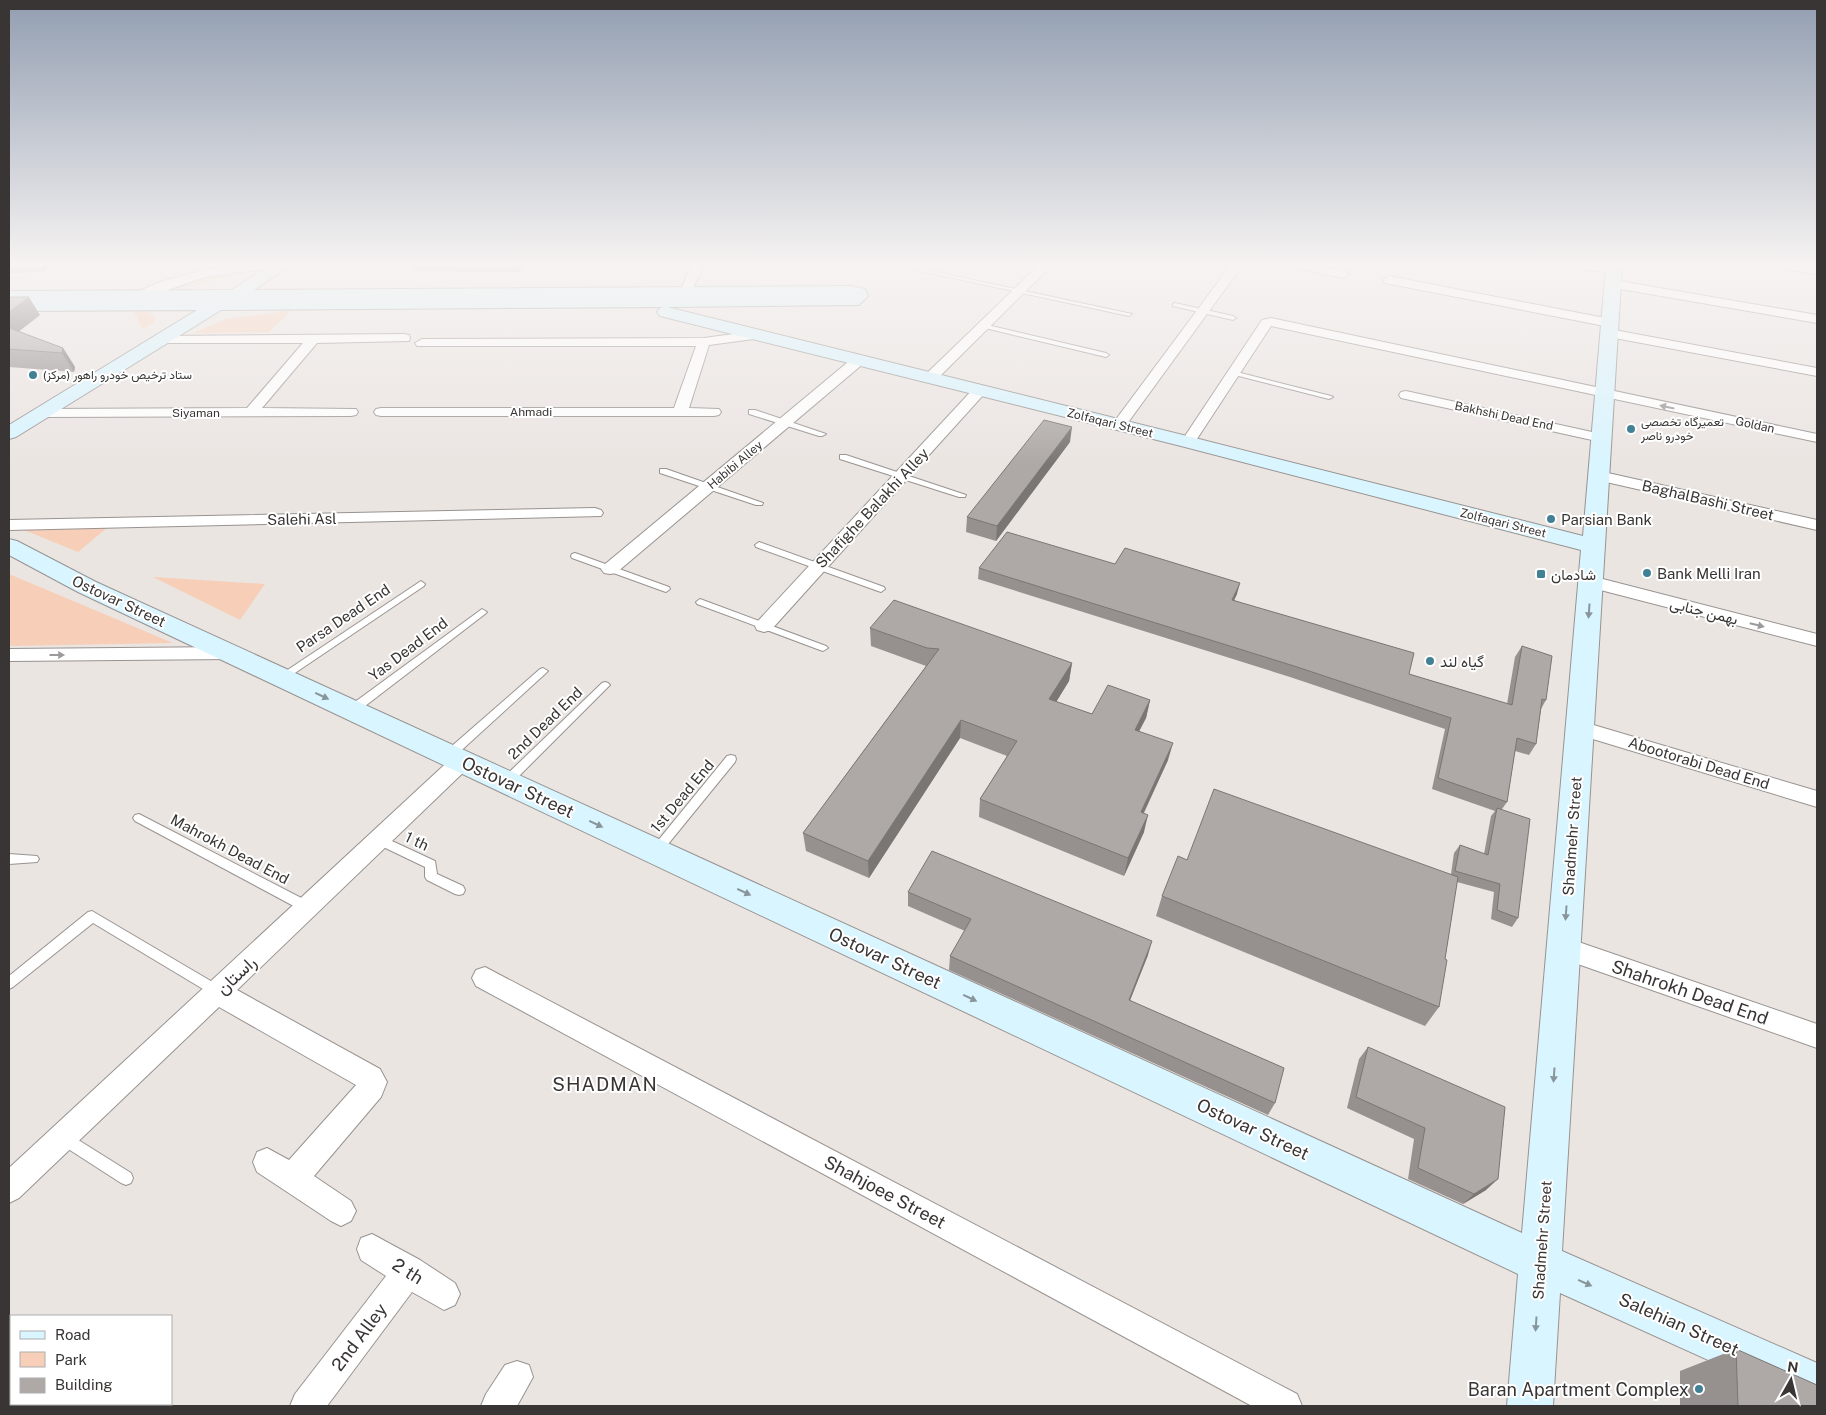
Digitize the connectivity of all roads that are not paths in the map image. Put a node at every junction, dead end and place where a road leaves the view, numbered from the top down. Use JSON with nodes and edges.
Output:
{"nodes":[{"id":1,"x":746,"y":332,"type":"edge"},
{"id":2,"x":977,"y":332,"type":"edge"},
{"id":3,"x":1009,"y":332,"type":"edge"},
{"id":4,"x":1187,"y":332,"type":"edge"},
{"id":5,"x":1261,"y":332,"type":"edge"},
{"id":6,"x":1315,"y":332,"type":"edge"},
{"id":7,"x":1609,"y":332,"type":"edge"},
{"id":8,"x":1628,"y":332,"type":"edge"},
{"id":9,"x":163,"y":333,"type":"junction"},
{"id":10,"x":756,"y":335,"type":"junction"},
{"id":11,"x":404,"y":338,"type":"dead end"},
{"id":12,"x":313,"y":339,"type":"junction"},
{"id":13,"x":704,"y":342,"type":"junction"},
{"id":14,"x":422,"y":343,"type":"dead end"},
{"id":15,"x":1106,"y":355,"type":"dead end"},
{"id":16,"x":859,"y":360,"type":"junction"},
{"id":17,"x":1817,"y":372,"type":"edge"},
{"id":18,"x":1234,"y":374,"type":"junction"},
{"id":19,"x":930,"y":378,"type":"junction"},
{"id":20,"x":980,"y":390,"type":"junction"},
{"id":21,"x":1406,"y":394,"type":"dead end"},
{"id":22,"x":1604,"y":394,"type":"junction"},
{"id":23,"x":1330,"y":397,"type":"dead end"},
{"id":24,"x":251,"y":412,"type":"junction"},
{"id":25,"x":351,"y":412,"type":"dead end"},
{"id":26,"x":381,"y":412,"type":"dead end"},
{"id":27,"x":680,"y":412,"type":"junction"},
{"id":28,"x":714,"y":412,"type":"dead end"},
{"id":29,"x":752,"y":412,"type":"dead end"},
{"id":30,"x":41,"y":413,"type":"junction"},
{"id":31,"x":9,"y":420,"type":"edge"},
{"id":32,"x":785,"y":422,"type":"junction"},
{"id":33,"x":1118,"y":425,"type":"junction"},
{"id":34,"x":9,"y":433,"type":"edge"},
{"id":35,"x":822,"y":434,"type":"dead end"},
{"id":36,"x":1601,"y":438,"type":"junction"},
{"id":37,"x":1817,"y":438,"type":"edge"},
{"id":38,"x":1188,"y":442,"type":"junction"},
{"id":39,"x":843,"y":457,"type":"dead end"},
{"id":40,"x":663,"y":471,"type":"dead end"},
{"id":41,"x":902,"y":476,"type":"junction"},
{"id":42,"x":1598,"y":476,"type":"junction"},
{"id":43,"x":709,"y":486,"type":"junction"},
{"id":44,"x":962,"y":495,"type":"dead end"},
{"id":45,"x":759,"y":503,"type":"dead end"},
{"id":46,"x":595,"y":513,"type":"dead end"},
{"id":47,"x":9,"y":525,"type":"edge"},
{"id":48,"x":1817,"y":525,"type":"edge"},
{"id":49,"x":759,"y":545,"type":"dead end"},
{"id":50,"x":9,"y":546,"type":"edge"},
{"id":51,"x":1593,"y":546,"type":"junction"},
{"id":52,"x":576,"y":556,"type":"dead end"},
{"id":53,"x":818,"y":566,"type":"junction"},
{"id":54,"x":610,"y":569,"type":"junction"},
{"id":55,"x":1591,"y":582,"type":"junction"},
{"id":56,"x":421,"y":584,"type":"dead end"},
{"id":57,"x":666,"y":589,"type":"dead end"},
{"id":58,"x":882,"y":589,"type":"dead end"},
{"id":59,"x":700,"y":602,"type":"dead end"},
{"id":60,"x":482,"y":612,"type":"dead end"},
{"id":61,"x":764,"y":626,"type":"junction"},
{"id":62,"x":1817,"y":640,"type":"edge"},
{"id":63,"x":823,"y":648,"type":"dead end"},
{"id":64,"x":230,"y":653,"type":"junction"},
{"id":65,"x":9,"y":655,"type":"edge"},
{"id":66,"x":543,"y":671,"type":"dead end"},
{"id":67,"x":282,"y":677,"type":"junction"},
{"id":68,"x":605,"y":685,"type":"dead end"},
{"id":69,"x":352,"y":710,"type":"junction"},
{"id":70,"x":1580,"y":728,"type":"junction"},
{"id":71,"x":456,"y":758,"type":"junction"},
{"id":72,"x":731,"y":759,"type":"dead end"},
{"id":73,"x":506,"y":782,"type":"junction"},
{"id":74,"x":1817,"y":799,"type":"edge"},
{"id":75,"x":139,"y":818,"type":"dead end"},
{"id":76,"x":379,"y":840,"type":"junction"},
{"id":77,"x":655,"y":851,"type":"junction"},
{"id":78,"x":9,"y":859,"type":"edge"},
{"id":79,"x":33,"y":859,"type":"dead end"},
{"id":80,"x":459,"y":890,"type":"dead end"},
{"id":81,"x":308,"y":907,"type":"junction"},
{"id":82,"x":1564,"y":948,"type":"junction"},
{"id":83,"x":485,"y":978,"type":"dead end"},
{"id":84,"x":9,"y":983,"type":"edge"},
{"id":85,"x":218,"y":992,"type":"junction"},
{"id":86,"x":1817,"y":1036,"type":"edge"},
{"id":87,"x":63,"y":1137,"type":"junction"},
{"id":88,"x":267,"y":1162,"type":"dead end"},
{"id":89,"x":126,"y":1178,"type":"dead end"},
{"id":90,"x":12,"y":1179,"type":"edge"},
{"id":91,"x":292,"y":1179,"type":"junction"},
{"id":92,"x":341,"y":1211,"type":"dead end"},
{"id":93,"x":372,"y":1249,"type":"dead end"},
{"id":94,"x":1541,"y":1263,"type":"junction"},
{"id":95,"x":408,"y":1271,"type":"junction"},
{"id":96,"x":444,"y":1294,"type":"dead end"},
{"id":97,"x":517,"y":1377,"type":"dead end"},
{"id":98,"x":1817,"y":1386,"type":"edge"},
{"id":99,"x":310,"y":1405,"type":"edge"},
{"id":100,"x":498,"y":1406,"type":"edge"},
{"id":101,"x":1285,"y":1406,"type":"edge"},
{"id":102,"x":1530,"y":1406,"type":"edge"}],
"edges":[{"from":1,"to":10,"type":"street","name":"Zolfaqari Street"},
{"from":2,"to":19,"type":"street"},
{"from":3,"to":15,"type":"lane"},
{"from":4,"to":33,"type":"street"},
{"from":5,"to":18,"type":"street","name":"Goldan"},
{"from":6,"to":22,"type":"street","name":"Goldan"},
{"from":7,"to":22,"type":"street","name":"Shadmehr Street"},
{"from":8,"to":17,"type":"street"},
{"from":9,"to":12,"type":"street"},
{"from":9,"to":30,"type":"street"},
{"from":9,"to":31,"type":"street"},
{"from":10,"to":13,"type":"street"},
{"from":10,"to":16,"type":"street","name":"Zolfaqari Street"},
{"from":11,"to":12,"type":"street"},
{"from":12,"to":24,"type":"street"},
{"from":13,"to":14,"type":"street"},
{"from":13,"to":27,"type":"street"},
{"from":16,"to":19,"type":"street","name":"Zolfaqari Street"},
{"from":16,"to":32,"type":"street","name":"Habibi Alley"},
{"from":18,"to":23,"type":"lane"},
{"from":18,"to":38,"type":"street"},
{"from":19,"to":20,"type":"street","name":"Zolfaqari Street"},
{"from":20,"to":33,"type":"street","name":"Zolfaqari Street"},
{"from":20,"to":41,"type":"street","name":"Shafighe Balakhi Alley"},
{"from":21,"to":36,"type":"street","name":"Bakhshi Dead End"},
{"from":22,"to":36,"type":"street","name":"Shadmehr Street"},
{"from":37,"to":22,"type":"street","name":"Goldan","one_way":true},
{"from":24,"to":25,"type":"street","name":"Siyaman"},
{"from":24,"to":30,"type":"street","name":"Siyaman"},
{"from":26,"to":27,"type":"street","name":"Ahmadi"},
{"from":27,"to":28,"type":"street","name":"Ahmadi"},
{"from":29,"to":32,"type":"lane"},
{"from":30,"to":34,"type":"street"},
{"from":32,"to":35,"type":"lane"},
{"from":32,"to":43,"type":"street","name":"Habibi Alley"},
{"from":33,"to":38,"type":"street","name":"Zolfaqari Street"},
{"from":36,"to":42,"type":"street","name":"Shadmehr Street"},
{"from":38,"to":51,"type":"street","name":"Zolfaqari Street"},
{"from":39,"to":41,"type":"lane"},
{"from":40,"to":43,"type":"lane"},
{"from":41,"to":44,"type":"lane"},
{"from":41,"to":53,"type":"street","name":"Shafighe Balakhi Alley"},
{"from":42,"to":48,"type":"street","name":"BaghalBashi Street"},
{"from":42,"to":51,"type":"street","name":"Shadmehr Street"},
{"from":43,"to":45,"type":"lane"},
{"from":43,"to":54,"type":"street","name":"Habibi Alley"},
{"from":46,"to":47,"type":"street","name":"Salehi Asl"},
{"from":49,"to":53,"type":"lane"},
{"from":50,"to":64,"type":"street","name":"Ostovar Street"},
{"from":51,"to":55,"type":"street","name":"Shadmehr Street"},
{"from":52,"to":54,"type":"lane"},
{"from":53,"to":58,"type":"lane"},
{"from":53,"to":61,"type":"street","name":"Shafighe Balakhi Alley"},
{"from":54,"to":57,"type":"lane"},
{"from":55,"to":62,"type":"street","name":"بهمن جنابی","one_way":true},
{"from":55,"to":70,"type":"street","name":"Shadmehr Street","one_way":true},
{"from":56,"to":67,"type":"lane","name":"Parsa Dead End"},
{"from":59,"to":61,"type":"lane"},
{"from":60,"to":69,"type":"lane","name":"Yas Dead End"},
{"from":61,"to":63,"type":"lane"},
{"from":65,"to":64,"type":"street","name":"Ostovar Street","one_way":true},
{"from":64,"to":67,"type":"street","name":"Ostovar Street"},
{"from":66,"to":71,"type":"lane"},
{"from":67,"to":69,"type":"street","name":"Ostovar Street","one_way":true},
{"from":68,"to":73,"type":"lane","name":"2nd Dead End"},
{"from":69,"to":71,"type":"street","name":"Ostovar Street"},
{"from":70,"to":74,"type":"street","name":"Abootorabi Dead End"},
{"from":70,"to":82,"type":"street","name":"Shadmehr Street","one_way":true},
{"from":71,"to":73,"type":"street","name":"Ostovar Street"},
{"from":71,"to":76,"type":"street","name":"راستان"},
{"from":72,"to":77,"type":"lane","name":"1st Dead End"},
{"from":73,"to":77,"type":"street","name":"Ostovar Street","one_way":true},
{"from":75,"to":81,"type":"lane","name":"Mahrokh Dead End"},
{"from":76,"to":80,"type":"lane","name":"1 th"},
{"from":76,"to":81,"type":"street","name":"راستان"},
{"from":77,"to":94,"type":"street","name":"Ostovar Street","one_way":true},
{"from":78,"to":79,"type":"lane"},
{"from":81,"to":85,"type":"street","name":"راستان"},
{"from":82,"to":86,"type":"street","name":"Shahrokh Dead End"},
{"from":82,"to":94,"type":"street","name":"Shadmehr Street","one_way":true},
{"from":83,"to":101,"type":"street","name":"Shahjoee Street"},
{"from":84,"to":85,"type":"lane"},
{"from":85,"to":87,"type":"street","name":"راستان"},
{"from":85,"to":91,"type":"street"},
{"from":87,"to":89,"type":"lane"},
{"from":87,"to":90,"type":"street","name":"راستان"},
{"from":88,"to":91,"type":"street"},
{"from":91,"to":92,"type":"street"},
{"from":93,"to":95,"type":"street","name":"2 th"},
{"from":94,"to":98,"type":"street","name":"Salehian Street","one_way":true},
{"from":94,"to":102,"type":"street","name":"Shadmehr Street","one_way":true},
{"from":95,"to":96,"type":"street","name":"2 th"},
{"from":95,"to":99,"type":"street","name":"2nd Alley"},
{"from":97,"to":100,"type":"street"}]}
